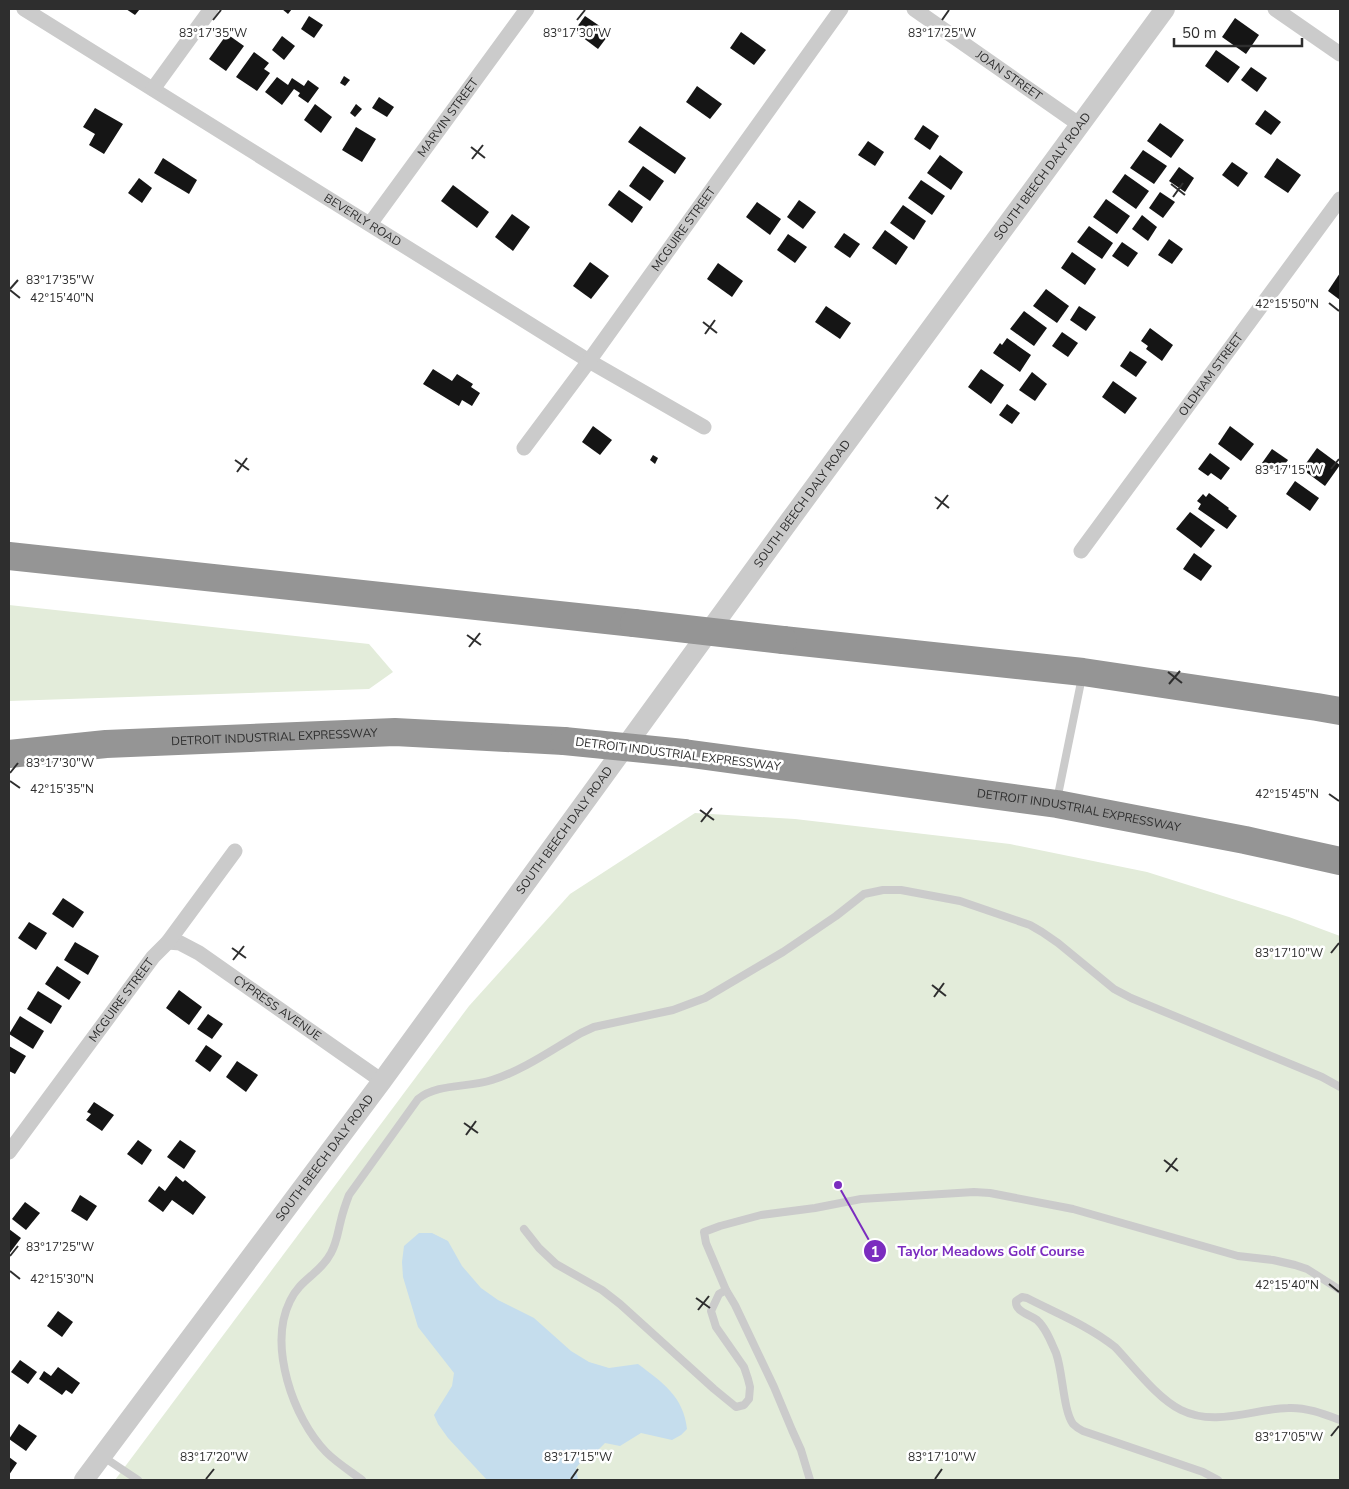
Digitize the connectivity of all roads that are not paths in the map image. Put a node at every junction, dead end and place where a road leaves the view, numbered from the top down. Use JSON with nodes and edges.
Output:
{"nodes":[{"id":1,"x":24,"y":9,"type":"edge"},
{"id":2,"x":211,"y":9,"type":"edge"},
{"id":3,"x":527,"y":9,"type":"edge"},
{"id":4,"x":841,"y":9,"type":"edge"},
{"id":5,"x":914,"y":9,"type":"edge"},
{"id":6,"x":1165,"y":9,"type":"edge"},
{"id":7,"x":1275,"y":9,"type":"edge"},
{"id":8,"x":1340,"y":54,"type":"edge"},
{"id":9,"x":152,"y":89,"type":"junction"},
{"id":10,"x":1080,"y":125,"type":"junction"},
{"id":11,"x":1340,"y":199,"type":"edge"},
{"id":12,"x":370,"y":224,"type":"junction"},
{"id":13,"x":589,"y":361,"type":"junction"},
{"id":14,"x":704,"y":427,"type":"dead end"},
{"id":15,"x":524,"y":448,"type":"dead end"},
{"id":16,"x":1081,"y":551,"type":"dead end"},
{"id":17,"x":9,"y":556,"type":"edge"},
{"id":18,"x":1083,"y":672,"type":"junction"},
{"id":19,"x":1340,"y":712,"type":"edge"},
{"id":20,"x":9,"y":754,"type":"edge"},
{"id":21,"x":1057,"y":804,"type":"junction"},
{"id":22,"x":235,"y":851,"type":"dead end"},
{"id":23,"x":1340,"y":861,"type":"edge"},
{"id":24,"x":168,"y":942,"type":"junction"},
{"id":25,"x":382,"y":1081,"type":"junction"},
{"id":26,"x":1340,"y":1087,"type":"edge"},
{"id":27,"x":9,"y":1152,"type":"edge"},
{"id":28,"x":524,"y":1230,"type":"dead end"},
{"id":29,"x":726,"y":1290,"type":"junction"},
{"id":30,"x":1340,"y":1290,"type":"edge"},
{"id":31,"x":1340,"y":1420,"type":"edge"},
{"id":32,"x":102,"y":1456,"type":"junction"},
{"id":33,"x":84,"y":1480,"type":"edge"},
{"id":34,"x":138,"y":1480,"type":"edge"},
{"id":35,"x":362,"y":1480,"type":"edge"},
{"id":36,"x":810,"y":1480,"type":"edge"},
{"id":37,"x":1218,"y":1480,"type":"edge"}],
"edges":[{"from":1,"to":9,"type":"street","name":"BEVERLY ROAD"},
{"from":2,"to":9,"type":"street"},
{"from":3,"to":12,"type":"street","name":"MARVIN STREET"},
{"from":4,"to":13,"type":"street","name":"MCGUIRE STREET"},
{"from":5,"to":10,"type":"street","name":"JOAN STREET"},
{"from":6,"to":10,"type":"street","name":"SOUTH BEECH DALY ROAD"},
{"from":7,"to":8,"type":"street"},
{"from":9,"to":12,"type":"street","name":"BEVERLY ROAD"},
{"from":10,"to":25,"type":"street","name":"SOUTH BEECH DALY ROAD"},
{"from":11,"to":16,"type":"street","name":"OLDHAM STREET"},
{"from":12,"to":13,"type":"street","name":"BEVERLY ROAD"},
{"from":13,"to":14,"type":"street","name":"BEVERLY ROAD"},
{"from":13,"to":15,"type":"street","name":"MCGUIRE STREET"},
{"from":17,"to":18,"type":"highway","bridge":true},
{"from":18,"to":19,"type":"highway"},
{"from":18,"to":21,"type":"lane"},
{"from":20,"to":21,"type":"highway","name":"DETROIT INDUSTRIAL EXPRESSWAY","bridge":true},
{"from":21,"to":23,"type":"highway","name":"DETROIT INDUSTRIAL EXPRESSWAY"},
{"from":22,"to":24,"type":"street","name":"MCGUIRE STREET"},
{"from":24,"to":25,"type":"street","name":"CYPRESS AVENUE"},
{"from":24,"to":27,"type":"street","name":"MCGUIRE STREET"},
{"from":25,"to":32,"type":"street","name":"SOUTH BEECH DALY ROAD"},
{"from":26,"to":35,"type":"lane"},
{"from":28,"to":29,"type":"lane"},
{"from":29,"to":30,"type":"lane"},
{"from":29,"to":36,"type":"lane"},
{"from":31,"to":37,"type":"lane"},
{"from":32,"to":33,"type":"street","name":"SOUTH BEECH DALY ROAD"},
{"from":32,"to":34,"type":"lane"}]}
